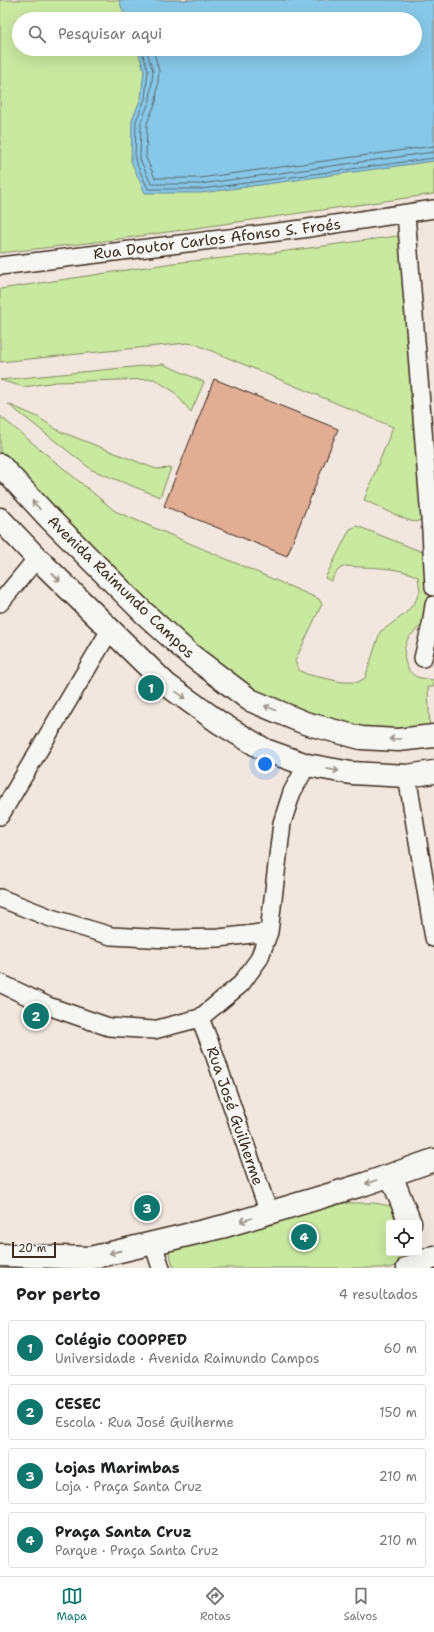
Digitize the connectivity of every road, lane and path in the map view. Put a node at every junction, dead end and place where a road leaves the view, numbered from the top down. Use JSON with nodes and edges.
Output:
{"nodes":[{"id":1,"x":434,"y":209,"type":"edge"},
{"id":2,"x":406,"y":214,"type":"junction"},
{"id":3,"x":0,"y":266,"type":"edge"},
{"id":4,"x":0,"y":465,"type":"edge"},
{"id":5,"x":0,"y":519,"type":"edge"},
{"id":6,"x":37,"y":558,"type":"junction"},
{"id":7,"x":434,"y":588,"type":"edge"},
{"id":8,"x":0,"y":602,"type":"edge"},
{"id":9,"x":434,"y":605,"type":"edge"},
{"id":10,"x":110,"y":630,"type":"junction"},
{"id":11,"x":423,"y":658,"type":"dead end"},
{"id":12,"x":434,"y":736,"type":"edge"},
{"id":13,"x":434,"y":740,"type":"edge"},
{"id":14,"x":307,"y":765,"type":"junction"},
{"id":15,"x":434,"y":772,"type":"edge"},
{"id":16,"x":407,"y":776,"type":"junction"},
{"id":17,"x":0,"y":816,"type":"edge"},
{"id":18,"x":0,"y":898,"type":"edge"},
{"id":19,"x":269,"y":932,"type":"junction"},
{"id":20,"x":434,"y":938,"type":"edge"},
{"id":21,"x":0,"y":983,"type":"edge"},
{"id":22,"x":200,"y":1018,"type":"junction"},
{"id":23,"x":434,"y":1160,"type":"edge"},
{"id":24,"x":391,"y":1175,"type":"junction"},
{"id":25,"x":269,"y":1213,"type":"junction"},
{"id":26,"x":409,"y":1220,"type":"edge"},
{"id":27,"x":153,"y":1243,"type":"junction"},
{"id":28,"x":0,"y":1255,"type":"edge"},
{"id":29,"x":161,"y":1268,"type":"edge"}],
"edges":[{"from":1,"to":2,"type":"street","name":"Rua Doutor Carlos Afonso S. Froés"},
{"from":2,"to":3,"type":"street","name":"Rua Doutor Carlos Afonso S. Froés"},
{"from":2,"to":7,"type":"street"},
{"from":12,"to":4,"type":"street","name":"Avenida Raimundo Campos","one_way":true},
{"from":5,"to":6,"type":"street"},
{"from":6,"to":8,"type":"street"},
{"from":6,"to":10,"type":"street","one_way":true},
{"from":9,"to":11,"type":"street"},
{"from":10,"to":14,"type":"street","one_way":true},
{"from":10,"to":17,"type":"street"},
{"from":12,"to":13,"type":"street"},
{"from":14,"to":16,"type":"street","one_way":true},
{"from":14,"to":19,"type":"street"},
{"from":15,"to":16,"type":"street"},
{"from":16,"to":20,"type":"street"},
{"from":18,"to":19,"type":"street"},
{"from":19,"to":22,"type":"street"},
{"from":21,"to":22,"type":"street"},
{"from":22,"to":25,"type":"street","name":"Rua José Guilherme"},
{"from":23,"to":24,"type":"street"},
{"from":24,"to":25,"type":"street","one_way":true},
{"from":24,"to":26,"type":"street"},
{"from":25,"to":27,"type":"street","one_way":true},
{"from":27,"to":28,"type":"street","one_way":true},
{"from":27,"to":29,"type":"street"}]}
